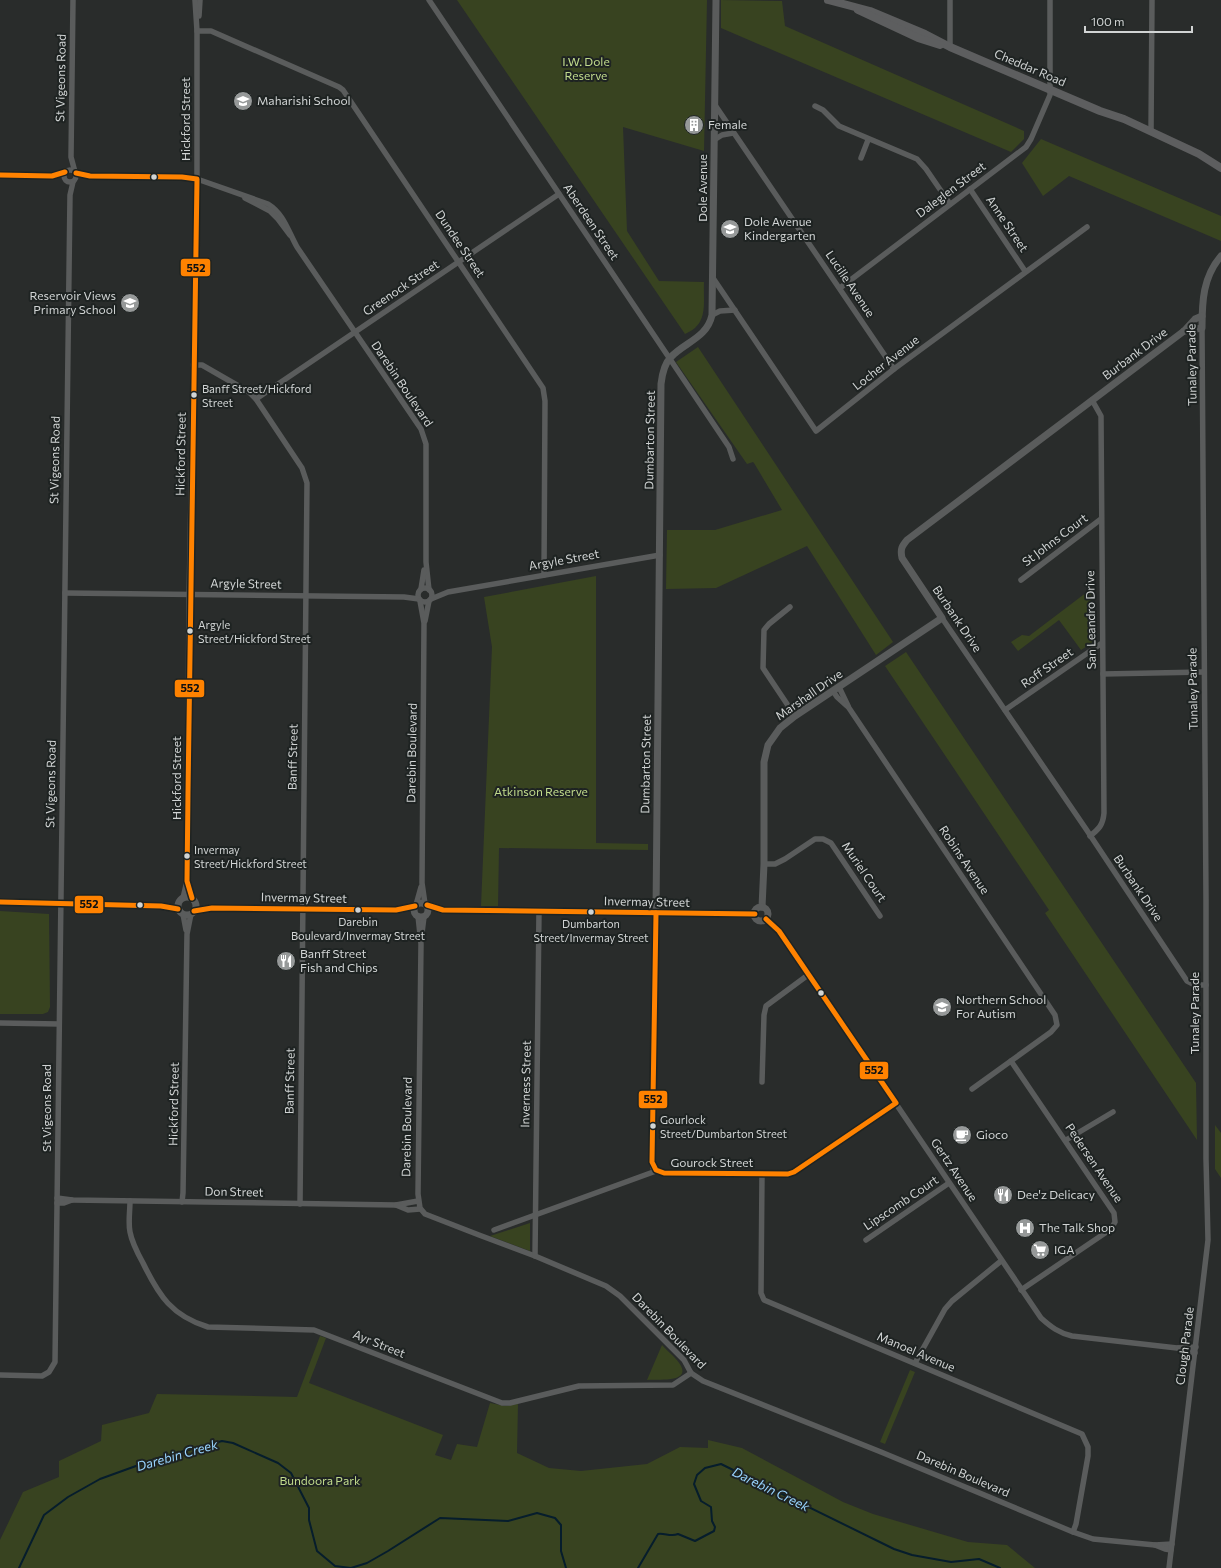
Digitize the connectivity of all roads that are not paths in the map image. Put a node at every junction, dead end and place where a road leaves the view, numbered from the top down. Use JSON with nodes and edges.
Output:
{"nodes":[{"id":1,"x":73,"y":0,"type":"edge"},
{"id":2,"x":195,"y":0,"type":"edge"},
{"id":3,"x":200,"y":0,"type":"edge"},
{"id":4,"x":429,"y":0,"type":"edge"},
{"id":5,"x":716,"y":0,"type":"edge"},
{"id":6,"x":828,"y":0,"type":"edge"},
{"id":7,"x":950,"y":0,"type":"edge"},
{"id":8,"x":1050,"y":0,"type":"edge"},
{"id":9,"x":1152,"y":0,"type":"edge"},
{"id":10,"x":197,"y":29,"type":"junction"},
{"id":11,"x":950,"y":47,"type":"junction"},
{"id":12,"x":1050,"y":90,"type":"junction"},
{"id":13,"x":715,"y":105,"type":"junction"},
{"id":14,"x":814,"y":106,"type":"dead end"},
{"id":15,"x":1151,"y":132,"type":"junction"},
{"id":16,"x":734,"y":133,"type":"junction"},
{"id":17,"x":714,"y":140,"type":"junction"},
{"id":18,"x":868,"y":140,"type":"junction"},
{"id":19,"x":1199,"y":154,"type":"junction"},
{"id":20,"x":70,"y":156,"type":"junction"},
{"id":21,"x":861,"y":158,"type":"dead end"},
{"id":22,"x":1221,"y":161,"type":"edge"},
{"id":23,"x":1221,"y":168,"type":"edge"},
{"id":24,"x":66,"y":171,"type":"junction"},
{"id":25,"x":75,"y":172,"type":"junction"},
{"id":26,"x":0,"y":175,"type":"edge"},
{"id":27,"x":52,"y":176,"type":"junction"},
{"id":28,"x":90,"y":176,"type":"junction"},
{"id":29,"x":197,"y":179,"type":"junction"},
{"id":30,"x":66,"y":180,"type":"junction"},
{"id":31,"x":74,"y":181,"type":"junction"},
{"id":32,"x":970,"y":189,"type":"junction"},
{"id":33,"x":559,"y":194,"type":"junction"},
{"id":34,"x":70,"y":195,"type":"junction"},
{"id":35,"x":950,"y":204,"type":"junction"},
{"id":36,"x":1087,"y":227,"type":"dead end"},
{"id":37,"x":1221,"y":256,"type":"edge"},
{"id":38,"x":459,"y":262,"type":"junction"},
{"id":39,"x":1025,"y":271,"type":"junction"},
{"id":40,"x":713,"y":278,"type":"junction"},
{"id":41,"x":840,"y":288,"type":"junction"},
{"id":42,"x":735,"y":310,"type":"junction"},
{"id":43,"x":712,"y":316,"type":"junction"},
{"id":44,"x":1202,"y":316,"type":"junction"},
{"id":45,"x":1202,"y":328,"type":"junction"},
{"id":46,"x":1184,"y":331,"type":"junction"},
{"id":47,"x":355,"y":333,"type":"junction"},
{"id":48,"x":670,"y":358,"type":"junction"},
{"id":49,"x":193,"y":365,"type":"junction"},
{"id":50,"x":894,"y":370,"type":"junction"},
{"id":51,"x":256,"y":399,"type":"junction"},
{"id":52,"x":1092,"y":400,"type":"junction"},
{"id":53,"x":733,"y":458,"type":"dead end"},
{"id":54,"x":1102,"y":519,"type":"junction"},
{"id":55,"x":660,"y":555,"type":"junction"},
{"id":56,"x":426,"y":562,"type":"junction"},
{"id":57,"x":544,"y":575,"type":"junction"},
{"id":58,"x":1021,"y":580,"type":"dead end"},
{"id":59,"x":429,"y":590,"type":"junction"},
{"id":60,"x":420,"y":591,"type":"junction"},
{"id":61,"x":448,"y":592,"type":"junction"},
{"id":62,"x":65,"y":593,"type":"junction"},
{"id":63,"x":190,"y":594,"type":"junction"},
{"id":64,"x":307,"y":596,"type":"junction"},
{"id":65,"x":404,"y":597,"type":"junction"},
{"id":66,"x":420,"y":600,"type":"junction"},
{"id":67,"x":430,"y":600,"type":"junction"},
{"id":68,"x":790,"y":607,"type":"dead end"},
{"id":69,"x":942,"y":618,"type":"junction"},
{"id":70,"x":424,"y":624,"type":"junction"},
{"id":71,"x":1102,"y":643,"type":"junction"},
{"id":72,"x":1204,"y":672,"type":"junction"},
{"id":73,"x":1103,"y":674,"type":"junction"},
{"id":74,"x":836,"y":689,"type":"junction"},
{"id":75,"x":1005,"y":710,"type":"junction"},
{"id":76,"x":795,"y":716,"type":"junction"},
{"id":77,"x":1090,"y":836,"type":"junction"},
{"id":78,"x":764,"y":864,"type":"junction"},
{"id":79,"x":187,"y":881,"type":"junction"},
{"id":80,"x":422,"y":883,"type":"junction"},
{"id":81,"x":181,"y":899,"type":"junction"},
{"id":82,"x":194,"y":900,"type":"junction"},
{"id":83,"x":0,"y":902,"type":"edge"},
{"id":84,"x":61,"y":904,"type":"junction"},
{"id":85,"x":426,"y":905,"type":"junction"},
{"id":86,"x":161,"y":906,"type":"junction"},
{"id":87,"x":762,"y":907,"type":"junction"},
{"id":88,"x":212,"y":908,"type":"junction"},
{"id":89,"x":302,"y":909,"type":"junction"},
{"id":90,"x":443,"y":910,"type":"junction"},
{"id":91,"x":180,"y":912,"type":"junction"},
{"id":92,"x":419,"y":912,"type":"junction"},
{"id":93,"x":539,"y":912,"type":"junction"},
{"id":94,"x":193,"y":913,"type":"junction"},
{"id":95,"x":656,"y":913,"type":"junction"},
{"id":96,"x":755,"y":914,"type":"junction"},
{"id":97,"x":880,"y":916,"type":"dead end"},
{"id":98,"x":766,"y":919,"type":"junction"},
{"id":99,"x":187,"y":934,"type":"junction"},
{"id":100,"x":808,"y":975,"type":"junction"},
{"id":101,"x":1206,"y":985,"type":"junction"},
{"id":102,"x":0,"y":1023,"type":"edge"},
{"id":103,"x":59,"y":1024,"type":"junction"},
{"id":104,"x":1011,"y":1061,"type":"junction"},
{"id":105,"x":762,"y":1082,"type":"dead end"},
{"id":106,"x":972,"y":1089,"type":"dead end"},
{"id":107,"x":896,"y":1103,"type":"junction"},
{"id":108,"x":1113,"y":1112,"type":"dead end"},
{"id":109,"x":1206,"y":1126,"type":"joint"},
{"id":110,"x":1066,"y":1140,"type":"junction"},
{"id":111,"x":656,"y":1171,"type":"junction"},
{"id":112,"x":762,"y":1174,"type":"junction"},
{"id":113,"x":949,"y":1183,"type":"junction"},
{"id":114,"x":57,"y":1200,"type":"junction"},
{"id":115,"x":130,"y":1201,"type":"junction"},
{"id":116,"x":182,"y":1202,"type":"junction"},
{"id":117,"x":418,"y":1202,"type":"junction"},
{"id":118,"x":300,"y":1204,"type":"junction"},
{"id":119,"x":396,"y":1205,"type":"junction"},
{"id":120,"x":420,"y":1209,"type":"junction"},
{"id":121,"x":535,"y":1215,"type":"junction"},
{"id":122,"x":494,"y":1230,"type":"dead end"},
{"id":123,"x":866,"y":1240,"type":"dead end"},
{"id":124,"x":535,"y":1256,"type":"junction"},
{"id":125,"x":1001,"y":1261,"type":"junction"},
{"id":126,"x":1021,"y":1290,"type":"junction"},
{"id":127,"x":1195,"y":1350,"type":"junction"},
{"id":128,"x":915,"y":1363,"type":"junction"},
{"id":129,"x":692,"y":1373,"type":"junction"},
{"id":130,"x":0,"y":1375,"type":"edge"},
{"id":131,"x":1073,"y":1532,"type":"junction"},
{"id":132,"x":1172,"y":1547,"type":"junction"},
{"id":133,"x":1169,"y":1568,"type":"edge"}],
"edges":[{"from":1,"to":20,"type":"street","name":"St Vigeons Road"},
{"from":2,"to":10,"type":"street","name":"Hickford Street"},
{"from":3,"to":10,"type":"street","name":"Hickford Street"},
{"from":4,"to":33,"type":"street","name":"Aberdeen Street"},
{"from":5,"to":13,"type":"street","name":"Dole Avenue"},
{"from":6,"to":11,"type":"main road","name":"Cheddar Road"},
{"from":7,"to":11,"type":"street"},
{"from":8,"to":12,"type":"street","name":"Daleglen Street"},
{"from":9,"to":15,"type":"street"},
{"from":10,"to":29,"type":"street","name":"Hickford Street"},
{"from":10,"to":38,"type":"street","name":"Dundee Street"},
{"from":11,"to":12,"type":"main road","name":"Cheddar Road"},
{"from":12,"to":15,"type":"main road","name":"Cheddar Road"},
{"from":12,"to":32,"type":"street","name":"Daleglen Street"},
{"from":13,"to":16,"type":"street","name":"Lucille Avenue"},
{"from":13,"to":17,"type":"street","name":"Dole Avenue"},
{"from":14,"to":18,"type":"street"},
{"from":15,"to":19,"type":"main road","name":"Cheddar Road"},
{"from":16,"to":17,"type":"street"},
{"from":16,"to":41,"type":"street","name":"Lucille Avenue"},
{"from":17,"to":40,"type":"street","name":"Dole Avenue"},
{"from":18,"to":21,"type":"street"},
{"from":18,"to":35,"type":"street"},
{"from":19,"to":22,"type":"main road","name":"Cheddar Road"},
{"from":19,"to":23,"type":"main road","name":"Cheddar Road"},
{"from":20,"to":24,"type":"street","name":"St Vigeons Road"},
{"from":20,"to":25,"type":"street","name":"St Vigeons Road"},
{"from":24,"to":25,"type":"street"},
{"from":24,"to":27,"type":"street"},
{"from":24,"to":30,"type":"street"},
{"from":25,"to":28,"type":"street"},
{"from":25,"to":31,"type":"street"},
{"from":26,"to":27,"type":"street"},
{"from":27,"to":30,"type":"street"},
{"from":28,"to":29,"type":"street","name":"Darebin Boulevard"},
{"from":28,"to":31,"type":"street"},
{"from":29,"to":47,"type":"street","name":"Darebin Boulevard"},
{"from":29,"to":49,"type":"street","name":"Hickford Street"},
{"from":30,"to":31,"type":"street"},
{"from":30,"to":34,"type":"street","name":"St Vigeons Road"},
{"from":31,"to":34,"type":"street","name":"St Vigeons Road"},
{"from":32,"to":35,"type":"street","name":"Daleglen Street"},
{"from":32,"to":39,"type":"street","name":"Anne Street"},
{"from":33,"to":38,"type":"street","name":"Greenock Street"},
{"from":33,"to":48,"type":"street","name":"Aberdeen Street"},
{"from":34,"to":62,"type":"street","name":"St Vigeons Road"},
{"from":35,"to":41,"type":"street","name":"Daleglen Street"},
{"from":36,"to":39,"type":"street","name":"Locher Avenue"},
{"from":37,"to":44,"type":"street","name":"Tunaley Parade"},
{"from":38,"to":47,"type":"street","name":"Greenock Street"},
{"from":38,"to":57,"type":"street","name":"Dundee Street"},
{"from":39,"to":50,"type":"street","name":"Locher Avenue"},
{"from":40,"to":42,"type":"street","name":"Locher Avenue"},
{"from":40,"to":43,"type":"street","name":"Dole Avenue"},
{"from":41,"to":50,"type":"street","name":"Lucille Avenue"},
{"from":42,"to":43,"type":"street"},
{"from":42,"to":50,"type":"street","name":"Locher Avenue"},
{"from":43,"to":48,"type":"street","name":"Dole Avenue"},
{"from":44,"to":45,"type":"street","name":"Tunaley Parade"},
{"from":44,"to":46,"type":"street","name":"Burbank Drive"},
{"from":45,"to":46,"type":"street","name":"Burbank Drive"},
{"from":45,"to":72,"type":"street","name":"Tunaley Parade"},
{"from":46,"to":52,"type":"street","name":"Burbank Drive"},
{"from":47,"to":51,"type":"street","name":"Greenock Street"},
{"from":47,"to":56,"type":"street","name":"Darebin Boulevard"},
{"from":48,"to":53,"type":"street","name":"Aberdeen Street"},
{"from":48,"to":55,"type":"street","name":"Dumbarton Street"},
{"from":49,"to":51,"type":"street","name":"Banff Street"},
{"from":49,"to":63,"type":"street","name":"Hickford Street"},
{"from":51,"to":64,"type":"street","name":"Banff Street"},
{"from":52,"to":54,"type":"street","name":"San Leandro Drive"},
{"from":52,"to":69,"type":"street","name":"Burbank Drive"},
{"from":54,"to":58,"type":"street","name":"St Johns Court"},
{"from":54,"to":71,"type":"street","name":"San Leandro Drive"},
{"from":55,"to":57,"type":"street","name":"Argyle Street"},
{"from":55,"to":95,"type":"street","name":"Dumbarton Street"},
{"from":56,"to":59,"type":"street","name":"Darebin Boulevard"},
{"from":56,"to":60,"type":"street","name":"Darebin Boulevard"},
{"from":57,"to":61,"type":"street","name":"Argyle Street"},
{"from":59,"to":60,"type":"street"},
{"from":59,"to":61,"type":"street","name":"Argyle Street"},
{"from":59,"to":67,"type":"street"},
{"from":60,"to":65,"type":"street","name":"Argyle Street"},
{"from":60,"to":66,"type":"street"},
{"from":61,"to":67,"type":"street","name":"Argyle Street"},
{"from":62,"to":63,"type":"street","name":"Argyle Street"},
{"from":62,"to":84,"type":"street","name":"St Vigeons Road"},
{"from":63,"to":64,"type":"street","name":"Argyle Street"},
{"from":63,"to":79,"type":"street","name":"Hickford Street"},
{"from":64,"to":65,"type":"street","name":"Argyle Street"},
{"from":64,"to":89,"type":"street","name":"Banff Street"},
{"from":65,"to":66,"type":"street","name":"Argyle Street"},
{"from":66,"to":67,"type":"street"},
{"from":66,"to":70,"type":"street","name":"Darebin Boulevard"},
{"from":67,"to":70,"type":"street","name":"Darebin Boulevard"},
{"from":68,"to":76,"type":"street"},
{"from":69,"to":74,"type":"street","name":"Marshall Drive"},
{"from":69,"to":75,"type":"street","name":"Burbank Drive"},
{"from":70,"to":80,"type":"street","name":"Darebin Boulevard"},
{"from":71,"to":73,"type":"street","name":"San Leandro Drive"},
{"from":71,"to":75,"type":"street","name":"Roff Street"},
{"from":72,"to":73,"type":"street"},
{"from":72,"to":101,"type":"street","name":"Tunaley Parade"},
{"from":73,"to":77,"type":"street","name":"San Leandro Drive"},
{"from":74,"to":76,"type":"street","name":"Marshall Drive"},
{"from":74,"to":104,"type":"street","name":"Robins Avenue"},
{"from":75,"to":77,"type":"street","name":"Burbank Drive"},
{"from":76,"to":78,"type":"street","name":"Marshall Drive"},
{"from":77,"to":101,"type":"street","name":"Burbank Drive"},
{"from":78,"to":87,"type":"street","name":"Marshall Drive"},
{"from":78,"to":97,"type":"street","name":"Muriel Court"},
{"from":79,"to":81,"type":"street","name":"Hickford Street"},
{"from":79,"to":82,"type":"street","name":"Hickford Street"},
{"from":80,"to":85,"type":"street","name":"Darebin Boulevard"},
{"from":80,"to":92,"type":"street","name":"Darebin Boulevard"},
{"from":81,"to":82,"type":"street","name":"Invermay Street"},
{"from":81,"to":86,"type":"street"},
{"from":81,"to":91,"type":"street"},
{"from":82,"to":88,"type":"street","name":"Invermay Street"},
{"from":82,"to":94,"type":"street"},
{"from":83,"to":84,"type":"street"},
{"from":84,"to":86,"type":"street"},
{"from":84,"to":103,"type":"street","name":"St Vigeons Road"},
{"from":85,"to":90,"type":"street","name":"Invermay Street"},
{"from":85,"to":92,"type":"street"},
{"from":85,"to":92,"type":"street","name":"Invermay Street"},
{"from":86,"to":91,"type":"street"},
{"from":87,"to":96,"type":"street"},
{"from":87,"to":98,"type":"street"},
{"from":88,"to":89,"type":"street","name":"Invermay Street"},
{"from":88,"to":94,"type":"street","name":"Invermay Street"},
{"from":89,"to":92,"type":"street","name":"Invermay Street"},
{"from":89,"to":118,"type":"street","name":"Banff Street"},
{"from":90,"to":92,"type":"street","name":"Invermay Street"},
{"from":90,"to":93,"type":"street","name":"Invermay Street"},
{"from":91,"to":94,"type":"street","name":"Invermay Street"},
{"from":91,"to":99,"type":"street","name":"Hickford Street"},
{"from":92,"to":117,"type":"street","name":"Darebin Boulevard"},
{"from":93,"to":95,"type":"street","name":"Invermay Street"},
{"from":93,"to":121,"type":"street","name":"Inverness Street"},
{"from":94,"to":99,"type":"street","name":"Hickford Street"},
{"from":95,"to":96,"type":"street","name":"Invermay Street"},
{"from":95,"to":111,"type":"street","name":"Dumbarton Street"},
{"from":96,"to":98,"type":"street"},
{"from":98,"to":100,"type":"street","name":"Gertz Avenue"},
{"from":99,"to":116,"type":"street","name":"Hickford Street"},
{"from":100,"to":105,"type":"street"},
{"from":100,"to":107,"type":"street","name":"Gertz Avenue"},
{"from":101,"to":109,"type":"street","name":"Tunaley Parade"},
{"from":102,"to":103,"type":"street"},
{"from":103,"to":114,"type":"street","name":"St Vigeons Road"},
{"from":104,"to":106,"type":"street"},
{"from":104,"to":110,"type":"street","name":"Pedersen Avenue"},
{"from":107,"to":112,"type":"street","name":"Gourock Street"},
{"from":107,"to":113,"type":"street","name":"Gertz Avenue"},
{"from":108,"to":110,"type":"street"},
{"from":109,"to":127,"type":"street","name":"Clough Parade"},
{"from":110,"to":126,"type":"street","name":"Pedersen Avenue"},
{"from":111,"to":112,"type":"street","name":"Gourock Street"},
{"from":111,"to":121,"type":"street","name":"Gourock Street"},
{"from":112,"to":128,"type":"street","name":"Manoel Avenue"},
{"from":113,"to":123,"type":"street","name":"Lipscomb Court"},
{"from":113,"to":125,"type":"street","name":"Gertz Avenue"},
{"from":114,"to":115,"type":"street","name":"Don Street"},
{"from":114,"to":130,"type":"street","name":"St Vigeons Road"},
{"from":115,"to":116,"type":"street","name":"Don Street"},
{"from":115,"to":129,"type":"street","name":"Ayr Street"},
{"from":116,"to":118,"type":"street","name":"Don Street"},
{"from":117,"to":119,"type":"street","name":"Don Street"},
{"from":117,"to":120,"type":"street","name":"Darebin Boulevard"},
{"from":118,"to":119,"type":"street","name":"Don Street"},
{"from":119,"to":120,"type":"street","name":"Don Street"},
{"from":120,"to":124,"type":"street","name":"Darebin Boulevard"},
{"from":121,"to":122,"type":"street","name":"Gourock Street"},
{"from":121,"to":124,"type":"street","name":"Inverness Street"},
{"from":124,"to":129,"type":"street","name":"Darebin Boulevard"},
{"from":125,"to":126,"type":"street","name":"Gertz Avenue"},
{"from":125,"to":128,"type":"street"},
{"from":126,"to":127,"type":"street","name":"Gertz Avenue"},
{"from":127,"to":132,"type":"street","name":"Clough Parade"},
{"from":128,"to":131,"type":"street","name":"Manoel Avenue"},
{"from":129,"to":131,"type":"street","name":"Darebin Boulevard"},
{"from":131,"to":132,"type":"street","name":"Darebin Boulevard"},
{"from":132,"to":133,"type":"street","name":"Clough Parade"}]}
